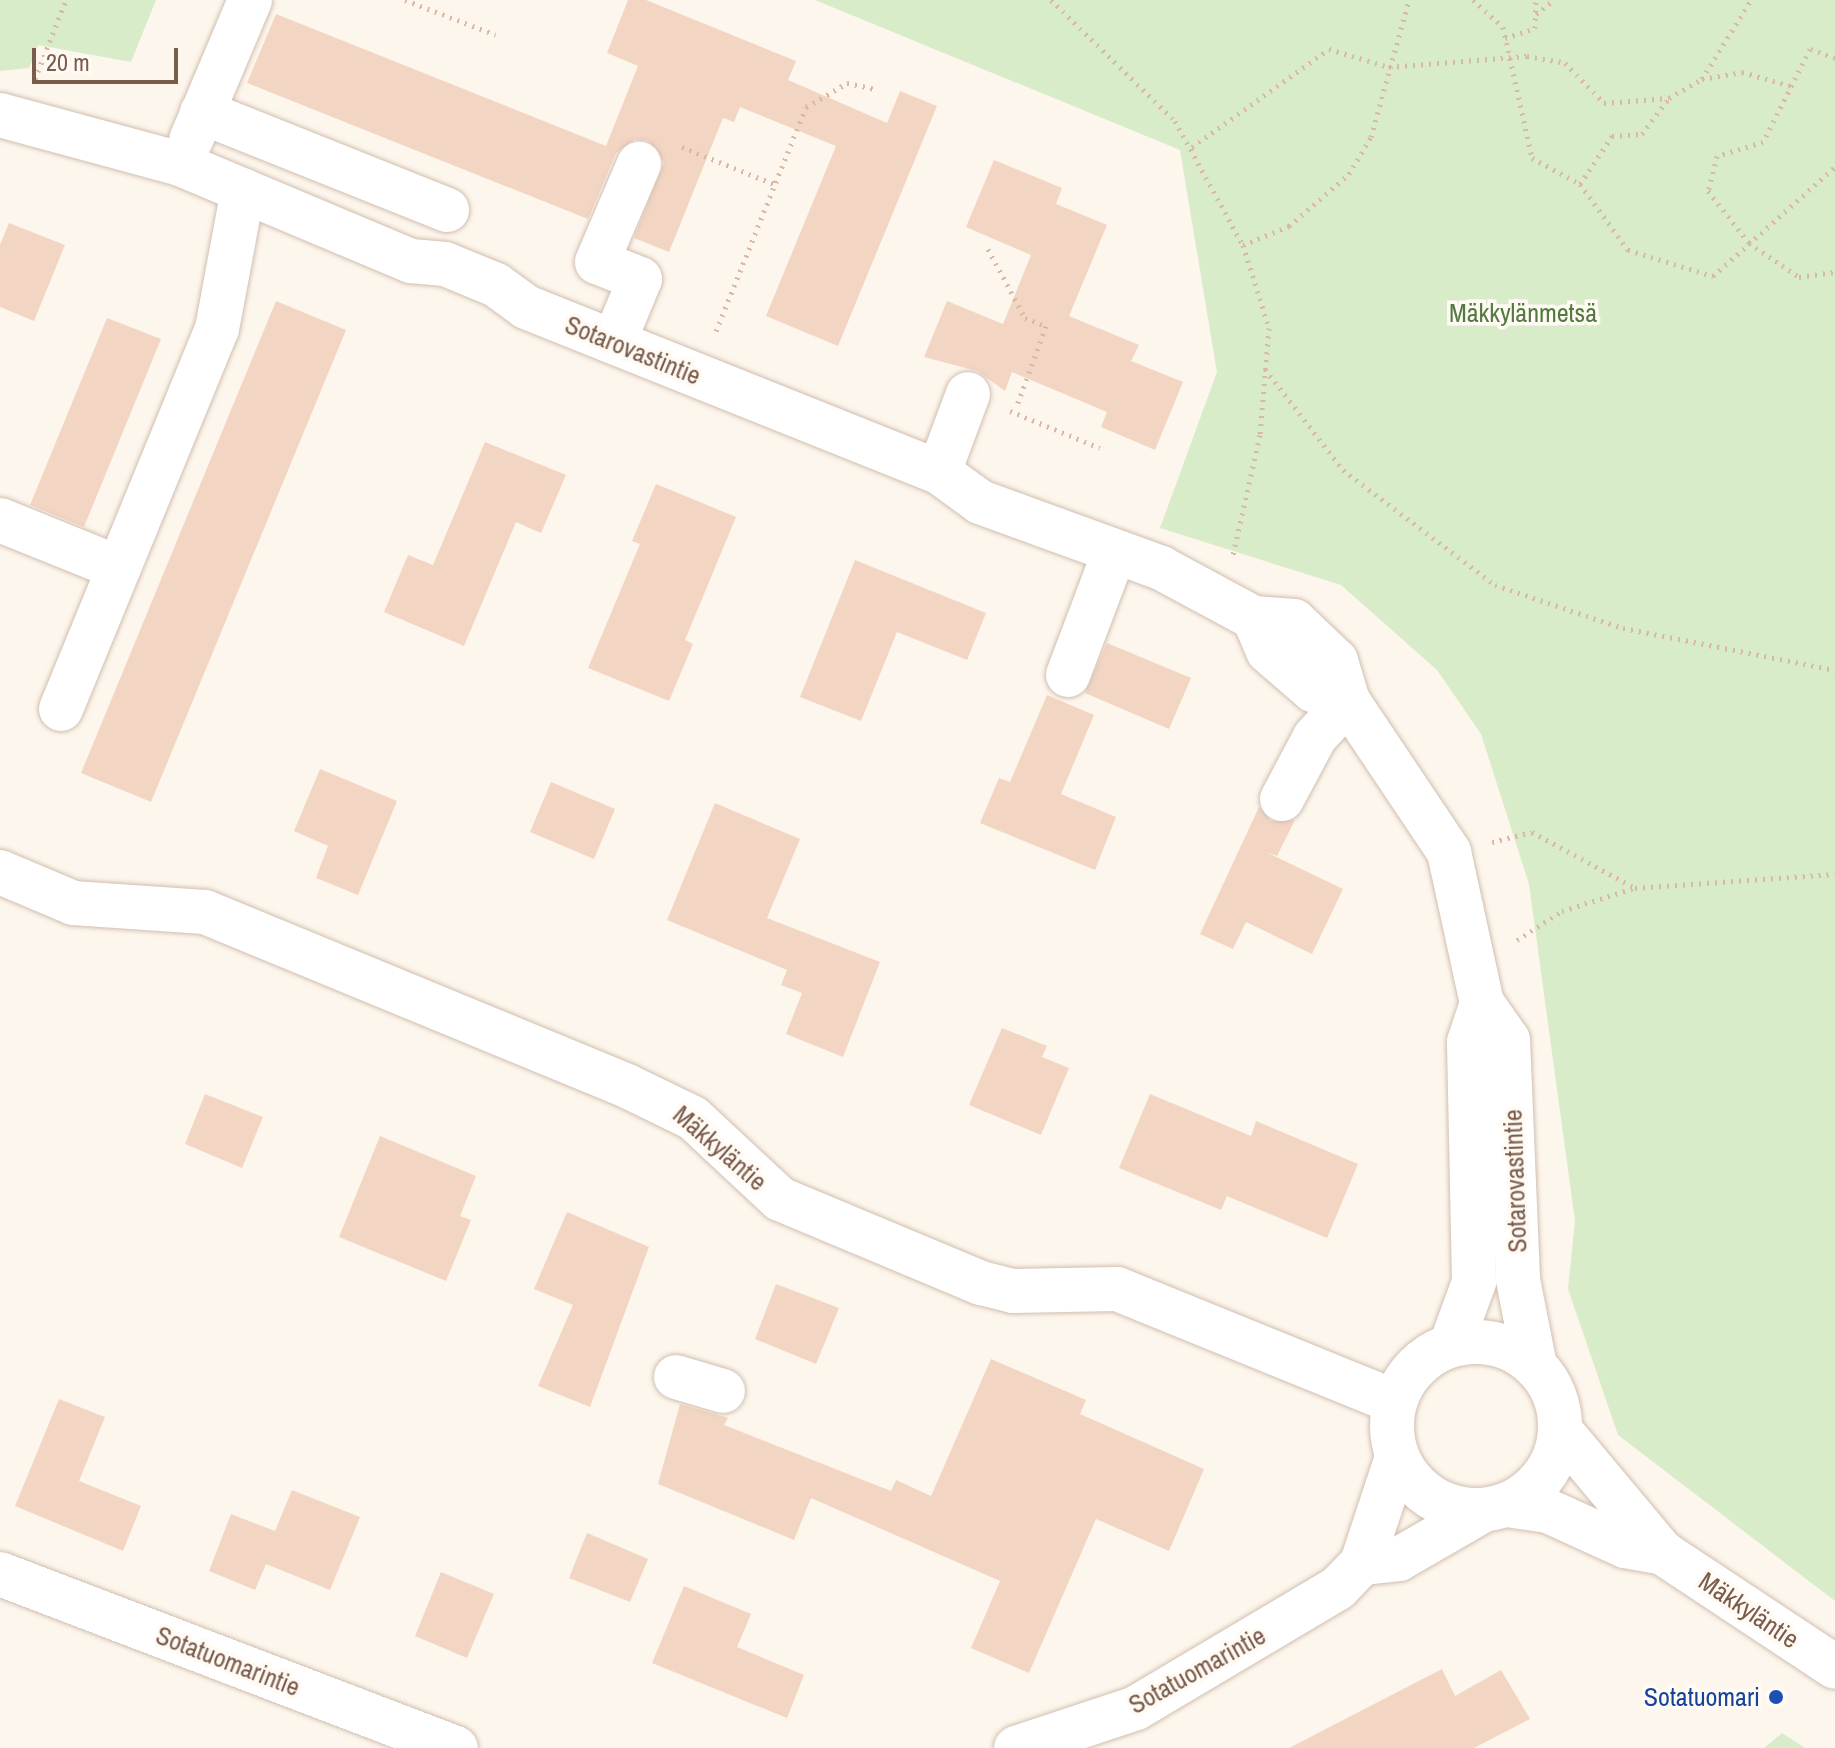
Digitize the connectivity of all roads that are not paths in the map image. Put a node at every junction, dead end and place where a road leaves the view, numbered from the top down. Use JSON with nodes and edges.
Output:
{"nodes":[{"id":1,"x":250,"y":0,"type":"edge"},
{"id":2,"x":202,"y":112,"type":"junction"},
{"id":3,"x":9,"y":115,"type":"edge"},
{"id":4,"x":656,"y":154,"type":"road end"},
{"id":5,"x":180,"y":164,"type":"junction"},
{"id":6,"x":243,"y":190,"type":"junction"},
{"id":7,"x":447,"y":210,"type":"dead end"},
{"id":8,"x":614,"y":342,"type":"junction"},
{"id":9,"x":968,"y":394,"type":"road end"},
{"id":10,"x":939,"y":472,"type":"junction"},
{"id":11,"x":0,"y":520,"type":"edge"},
{"id":12,"x":1113,"y":556,"type":"junction"},
{"id":13,"x":119,"y":568,"type":"junction"},
{"id":14,"x":1068,"y":675,"type":"dead end"},
{"id":15,"x":1348,"y":701,"type":"junction"},
{"id":16,"x":61,"y":709,"type":"dead end"},
{"id":17,"x":1282,"y":799,"type":"dead end"},
{"id":18,"x":0,"y":872,"type":"edge"},
{"id":19,"x":1482,"y":1003,"type":"junction"},
{"id":20,"x":1451,"y":1345,"type":"junction"},
{"id":21,"x":1535,"y":1366,"type":"junction"},
{"id":22,"x":676,"y":1377,"type":"dead end"},
{"id":23,"x":723,"y":1391,"type":"dead end"},
{"id":24,"x":1395,"y":1402,"type":"junction"},
{"id":25,"x":1560,"y":1430,"type":"junction"},
{"id":26,"x":1397,"y":1457,"type":"junction"},
{"id":27,"x":1495,"y":1507,"type":"junction"},
{"id":28,"x":1663,"y":1553,"type":"junction"},
{"id":29,"x":1362,"y":1563,"type":"junction"},
{"id":30,"x":0,"y":1574,"type":"edge"},
{"id":31,"x":1835,"y":1667,"type":"edge"},
{"id":32,"x":456,"y":1748,"type":"edge"},
{"id":33,"x":1016,"y":1748,"type":"edge"}],
"edges":[{"from":1,"to":2,"type":"street"},
{"from":2,"to":5,"type":"street"},
{"from":2,"to":7,"type":"street"},
{"from":3,"to":5,"type":"street","name":"Sotarovastintie"},
{"from":4,"to":8,"type":"street"},
{"from":5,"to":6,"type":"street","name":"Sotarovastintie"},
{"from":6,"to":8,"type":"street","name":"Sotarovastintie"},
{"from":6,"to":13,"type":"street"},
{"from":8,"to":10,"type":"street","name":"Sotarovastintie"},
{"from":9,"to":10,"type":"street"},
{"from":10,"to":12,"type":"street","name":"Sotarovastintie"},
{"from":11,"to":13,"type":"street"},
{"from":12,"to":14,"type":"street"},
{"from":12,"to":15,"type":"street","name":"Sotarovastintie"},
{"from":13,"to":16,"type":"street"},
{"from":15,"to":17,"type":"street"},
{"from":15,"to":19,"type":"street","name":"Sotarovastintie"},
{"from":18,"to":24,"type":"street","name":"Mäkkyläntie"},
{"from":19,"to":20,"type":"street","name":"Sotarovastintie"},
{"from":19,"to":21,"type":"street","name":"Sotarovastintie"},
{"from":20,"to":21,"type":"street"},
{"from":20,"to":24,"type":"street"},
{"from":21,"to":25,"type":"street"},
{"from":22,"to":23,"type":"street"},
{"from":24,"to":26,"type":"street"},
{"from":25,"to":27,"type":"street"},
{"from":25,"to":28,"type":"street","name":"Mäkkyläntie"},
{"from":26,"to":27,"type":"street"},
{"from":26,"to":29,"type":"street","name":"Sotatuomarintie"},
{"from":27,"to":28,"type":"street","name":"Mäkkyläntie"},
{"from":27,"to":29,"type":"street"},
{"from":28,"to":31,"type":"street","name":"Mäkkyläntie"},
{"from":29,"to":33,"type":"street","name":"Sotatuomarintie"},
{"from":30,"to":32,"type":"street","name":"Sotatuomarintie"}]}
